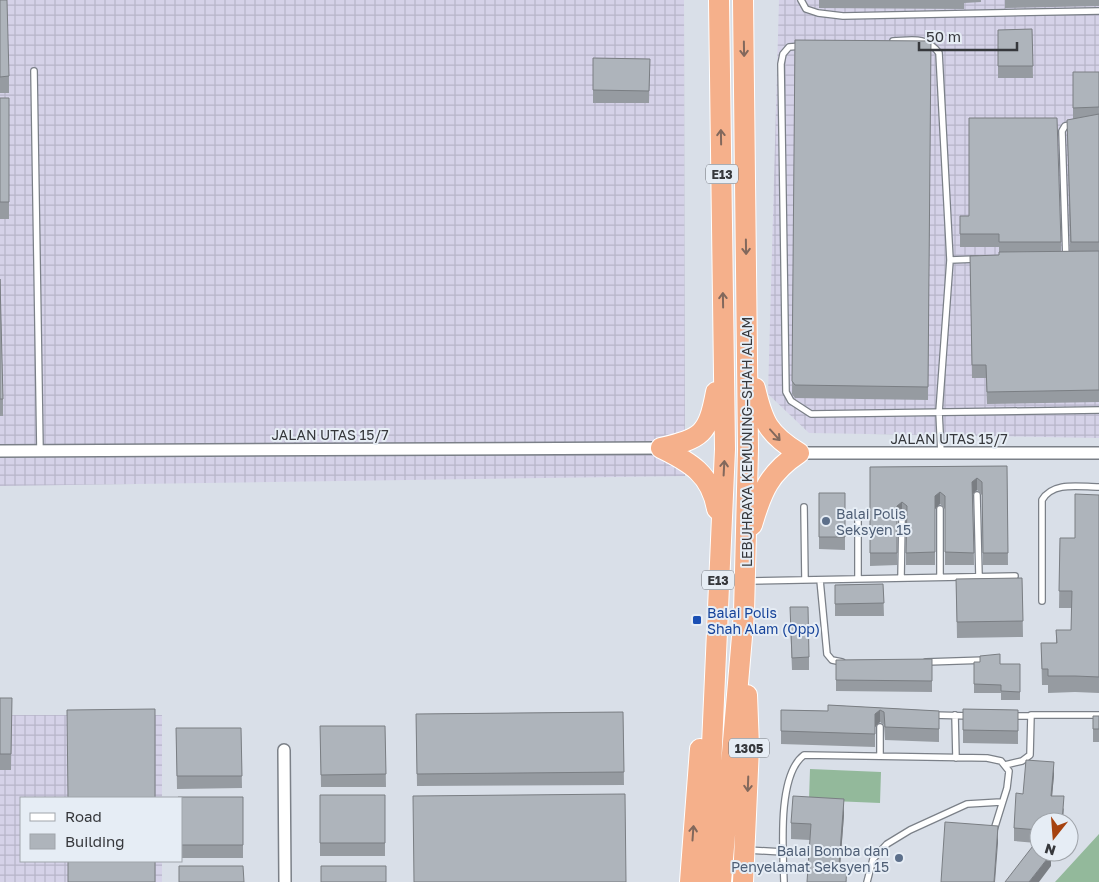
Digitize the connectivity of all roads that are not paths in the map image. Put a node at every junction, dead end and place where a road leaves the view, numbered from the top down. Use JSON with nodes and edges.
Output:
{"nodes":[{"id":1,"x":719,"y":0,"type":"edge"},
{"id":2,"x":743,"y":0,"type":"edge"},
{"id":3,"x":801,"y":0,"type":"edge"},
{"id":4,"x":1099,"y":11,"type":"edge"},
{"id":5,"x":882,"y":42,"type":"edge"},
{"id":6,"x":807,"y":46,"type":"edge"},
{"id":7,"x":34,"y":71,"type":"dead end"},
{"id":8,"x":1079,"y":124,"type":"edge"},
{"id":9,"x":986,"y":259,"type":"edge"},
{"id":10,"x":1056,"y":259,"type":"edge"},
{"id":11,"x":1066,"y":259,"type":"junction"},
{"id":12,"x":1074,"y":259,"type":"edge"},
{"id":13,"x":950,"y":260,"type":"junction"},
{"id":14,"x":724,"y":348,"type":"junction"},
{"id":15,"x":747,"y":357,"type":"junction"},
{"id":16,"x":1099,"y":410,"type":"edge"},
{"id":17,"x":939,"y":412,"type":"junction"},
{"id":18,"x":661,"y":448,"type":"junction"},
{"id":19,"x":0,"y":451,"type":"edge"},
{"id":20,"x":40,"y":451,"type":"junction"},
{"id":21,"x":799,"y":453,"type":"junction"},
{"id":22,"x":941,"y":453,"type":"junction"},
{"id":23,"x":1099,"y":453,"type":"edge"},
{"id":24,"x":1099,"y":487,"type":"edge"},
{"id":25,"x":977,"y":495,"type":"dead end"},
{"id":26,"x":804,"y":507,"type":"dead end"},
{"id":27,"x":940,"y":509,"type":"dead end"},
{"id":28,"x":858,"y":518,"type":"dead end"},
{"id":29,"x":902,"y":519,"type":"dead end"},
{"id":30,"x":720,"y":534,"type":"junction"},
{"id":31,"x":746,"y":548,"type":"junction"},
{"id":32,"x":979,"y":576,"type":"junction"},
{"id":33,"x":1015,"y":576,"type":"edge"},
{"id":34,"x":940,"y":577,"type":"junction"},
{"id":35,"x":902,"y":578,"type":"junction"},
{"id":36,"x":858,"y":579,"type":"junction"},
{"id":37,"x":805,"y":580,"type":"junction"},
{"id":38,"x":820,"y":580,"type":"junction"},
{"id":39,"x":745,"y":581,"type":"junction"},
{"id":40,"x":1042,"y":601,"type":"dead end"},
{"id":41,"x":744,"y":613,"type":"junction"},
{"id":42,"x":717,"y":626,"type":"junction"},
{"id":43,"x":987,"y":660,"type":"edge"},
{"id":44,"x":850,"y":662,"type":"edge"},
{"id":45,"x":918,"y":662,"type":"edge"},
{"id":46,"x":928,"y":715,"type":"edge"},
{"id":47,"x":1099,"y":715,"type":"edge"},
{"id":48,"x":955,"y":716,"type":"junction"},
{"id":49,"x":974,"y":716,"type":"edge"},
{"id":50,"x":1002,"y":716,"type":"edge"},
{"id":51,"x":1030,"y":716,"type":"junction"},
{"id":52,"x":880,"y":727,"type":"dead end"},
{"id":53,"x":284,"y":750,"type":"dead end"},
{"id":54,"x":880,"y":756,"type":"junction"},
{"id":55,"x":956,"y":758,"type":"junction"},
{"id":56,"x":1005,"y":765,"type":"junction"},
{"id":57,"x":1001,"y":802,"type":"junction"},
{"id":58,"x":993,"y":834,"type":"edge"},
{"id":59,"x":716,"y":842,"type":"junction"},
{"id":60,"x":745,"y":850,"type":"junction"},
{"id":61,"x":783,"y":852,"type":"junction"},
{"id":62,"x":285,"y":882,"type":"edge"},
{"id":63,"x":690,"y":882,"type":"edge"},
{"id":64,"x":706,"y":882,"type":"edge"},
{"id":65,"x":720,"y":882,"type":"edge"},
{"id":66,"x":743,"y":882,"type":"edge"},
{"id":67,"x":784,"y":882,"type":"edge"},
{"id":68,"x":867,"y":882,"type":"edge"}],
"edges":[{"from":14,"to":1,"type":"highway","name":"LEBUHRAYA KEMUNING–SHAH ALAM","number":"E13","one_way":true},
{"from":2,"to":15,"type":"highway","name":"LEBUHRAYA KEMUNING–SHAH ALAM","number":"E13","one_way":true},
{"from":3,"to":4,"type":"lane"},
{"from":5,"to":13,"type":"lane"},
{"from":6,"to":17,"type":"lane"},
{"from":7,"to":20,"type":"lane"},
{"from":8,"to":11,"type":"lane"},
{"from":9,"to":13,"type":"lane"},
{"from":10,"to":11,"type":"lane"},
{"from":11,"to":12,"type":"lane"},
{"from":13,"to":17,"type":"lane"},
{"from":14,"to":18,"type":"highway"},
{"from":30,"to":14,"type":"highway","name":"LEBUHRAYA KEMUNING–SHAH ALAM","number":"E13","one_way":true},
{"from":15,"to":21,"type":"highway","one_way":true},
{"from":15,"to":31,"type":"highway","name":"LEBUHRAYA KEMUNING–SHAH ALAM","number":"E13"},
{"from":16,"to":17,"type":"lane"},
{"from":17,"to":22,"type":"lane"},
{"from":18,"to":20,"type":"street","name":"JALAN UTAS 15/7"},
{"from":18,"to":30,"type":"highway"},
{"from":19,"to":20,"type":"street","name":"JALAN UTAS 15/7"},
{"from":21,"to":22,"type":"street","name":"JALAN UTAS 15/7"},
{"from":21,"to":31,"type":"highway"},
{"from":22,"to":23,"type":"street","name":"JALAN UTAS 15/7"},
{"from":24,"to":40,"type":"lane"},
{"from":25,"to":32,"type":"lane"},
{"from":26,"to":37,"type":"lane"},
{"from":27,"to":34,"type":"lane"},
{"from":28,"to":36,"type":"lane"},
{"from":29,"to":35,"type":"lane"},
{"from":30,"to":42,"type":"highway","name":"LEBUHRAYA KEMUNING–SHAH ALAM","number":"E13"},
{"from":31,"to":39,"type":"highway","name":"LEBUHRAYA KEMUNING–SHAH ALAM","number":"E13"},
{"from":32,"to":33,"type":"lane"},
{"from":32,"to":34,"type":"lane"},
{"from":34,"to":35,"type":"lane"},
{"from":35,"to":36,"type":"lane"},
{"from":36,"to":38,"type":"lane"},
{"from":37,"to":38,"type":"lane"},
{"from":37,"to":39,"type":"lane"},
{"from":38,"to":44,"type":"lane"},
{"from":39,"to":41,"type":"highway","name":"LEBUHRAYA KEMUNING–SHAH ALAM","number":"E13"},
{"from":41,"to":59,"type":"highway","name":"LEBUHRAYA KEMUNING–SHAH ALAM","number":"E13"},
{"from":41,"to":60,"type":"highway","number":"1305","one_way":true},
{"from":42,"to":59,"type":"highway","name":"LEBUHRAYA KEMUNING–SHAH ALAM","number":"E13"},
{"from":63,"to":42,"type":"highway","one_way":true},
{"from":43,"to":45,"type":"lane"},
{"from":46,"to":48,"type":"lane"},
{"from":47,"to":51,"type":"lane"},
{"from":48,"to":49,"type":"lane"},
{"from":48,"to":55,"type":"lane"},
{"from":50,"to":51,"type":"lane"},
{"from":51,"to":56,"type":"lane"},
{"from":52,"to":54,"type":"lane"},
{"from":53,"to":62,"type":"street"},
{"from":54,"to":55,"type":"lane"},
{"from":54,"to":61,"type":"lane"},
{"from":55,"to":56,"type":"lane"},
{"from":56,"to":57,"type":"lane"},
{"from":57,"to":58,"type":"lane"},
{"from":57,"to":68,"type":"lane"},
{"from":59,"to":64,"type":"highway","name":"LEBUHRAYA KEMUNING–SHAH ALAM","number":"E13"},
{"from":59,"to":65,"type":"highway","name":"LEBUHRAYA KEMUNING–SHAH ALAM","number":"E13"},
{"from":60,"to":61,"type":"lane"},
{"from":60,"to":66,"type":"highway","number":"1305"},
{"from":61,"to":67,"type":"lane"}]}
